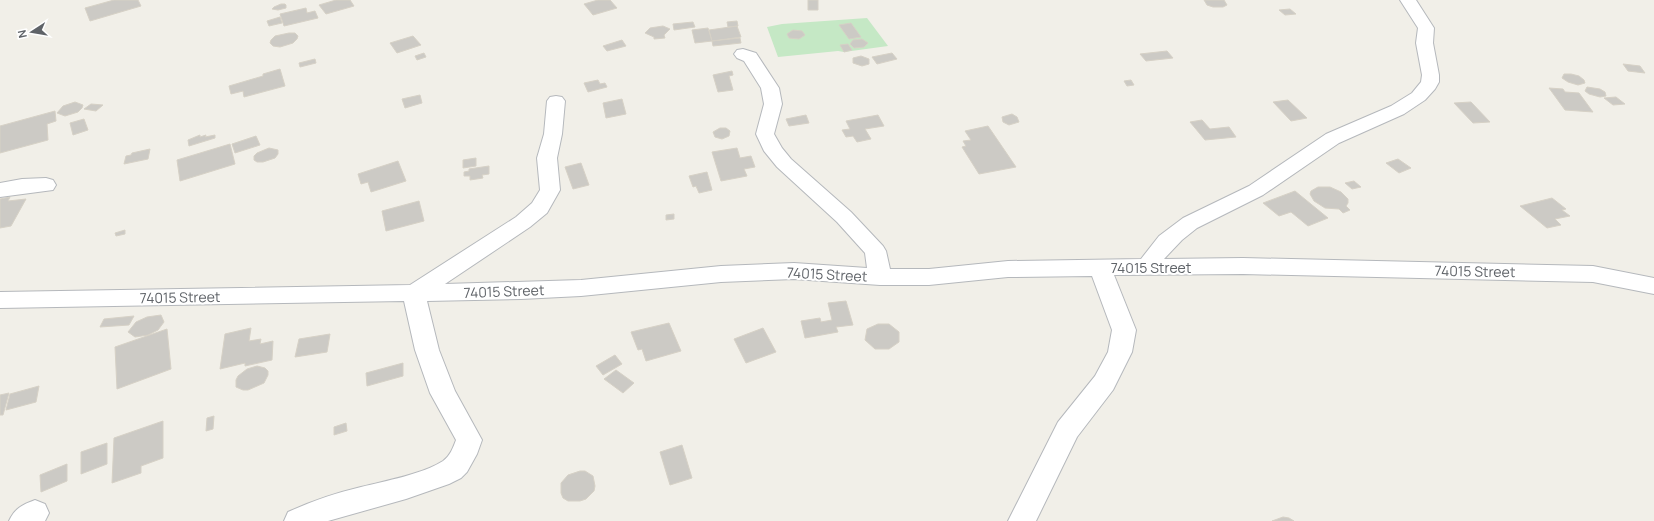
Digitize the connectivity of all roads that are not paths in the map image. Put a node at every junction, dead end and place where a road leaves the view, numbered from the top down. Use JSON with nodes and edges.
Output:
{"nodes":[{"id":1,"x":1408,"y":0,"type":"edge"},
{"id":2,"x":743,"y":54,"type":"dead end"},
{"id":3,"x":556,"y":101,"type":"dead end"},
{"id":4,"x":46,"y":185,"type":"dead end"},
{"id":5,"x":0,"y":190,"type":"edge"},
{"id":6,"x":1100,"y":267,"type":"junction"},
{"id":7,"x":1147,"y":267,"type":"junction"},
{"id":8,"x":880,"y":277,"type":"junction"},
{"id":9,"x":1654,"y":286,"type":"edge"},
{"id":10,"x":414,"y":293,"type":"junction"},
{"id":11,"x":0,"y":300,"type":"edge"},
{"id":12,"x":298,"y":521,"type":"edge"},
{"id":13,"x":1022,"y":521,"type":"edge"}],
"edges":[{"from":1,"to":7,"type":"street"},
{"from":2,"to":8,"type":"street"},
{"from":3,"to":10,"type":"street"},
{"from":4,"to":5,"type":"street"},
{"from":6,"to":7,"type":"street","name":"74015 Street"},
{"from":6,"to":8,"type":"street","name":"74015 Street"},
{"from":6,"to":13,"type":"street"},
{"from":7,"to":9,"type":"street","name":"74015 Street"},
{"from":8,"to":10,"type":"street","name":"74015 Street"},
{"from":10,"to":11,"type":"street","name":"74015 Street"},
{"from":10,"to":12,"type":"street"}]}
